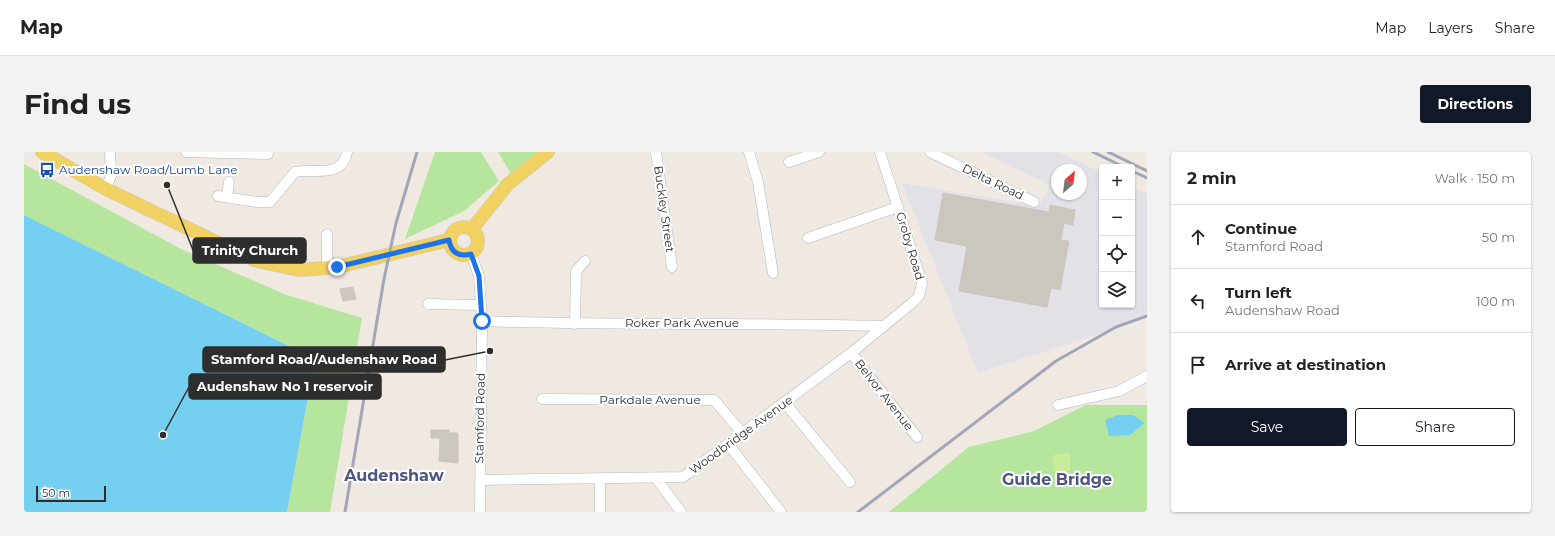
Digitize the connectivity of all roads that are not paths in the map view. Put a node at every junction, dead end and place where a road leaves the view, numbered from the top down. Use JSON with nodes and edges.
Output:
{"nodes":[{"id":1,"x":42,"y":152,"type":"edge"},
{"id":2,"x":110,"y":152,"type":"edge"},
{"id":3,"x":186,"y":152,"type":"edge"},
{"id":4,"x":347,"y":152,"type":"edge"},
{"id":5,"x":548,"y":152,"type":"edge"},
{"id":6,"x":656,"y":152,"type":"edge"},
{"id":7,"x":749,"y":152,"type":"edge"},
{"id":8,"x":818,"y":152,"type":"edge"},
{"id":9,"x":880,"y":152,"type":"edge"},
{"id":10,"x":930,"y":152,"type":"edge"},
{"id":11,"x":268,"y":154,"type":"dead end"},
{"id":12,"x":789,"y":162,"type":"dead end"},
{"id":13,"x":229,"y":182,"type":"dead end"},
{"id":14,"x":106,"y":189,"type":"junction"},
{"id":15,"x":1034,"y":202,"type":"dead end"},
{"id":16,"x":898,"y":207,"type":"junction"},
{"id":17,"x":472,"y":229,"type":"junction"},
{"id":18,"x":327,"y":234,"type":"dead end"},
{"id":19,"x":808,"y":238,"type":"dead end"},
{"id":20,"x":449,"y":240,"type":"junction"},
{"id":21,"x":471,"y":254,"type":"junction"},
{"id":22,"x":585,"y":261,"type":"dead end"},
{"id":23,"x":672,"y":267,"type":"dead end"},
{"id":24,"x":327,"y":268,"type":"junction"},
{"id":25,"x":773,"y":273,"type":"dead end"},
{"id":26,"x":428,"y":304,"type":"dead end"},
{"id":27,"x":479,"y":305,"type":"junction"},
{"id":28,"x":482,"y":321,"type":"junction"},
{"id":29,"x":575,"y":324,"type":"junction"},
{"id":30,"x":883,"y":326,"type":"junction"},
{"id":31,"x":851,"y":353,"type":"junction"},
{"id":32,"x":1147,"y":376,"type":"edge"},
{"id":33,"x":542,"y":399,"type":"dead end"},
{"id":34,"x":785,"y":403,"type":"junction"},
{"id":35,"x":1058,"y":405,"type":"dead end"},
{"id":36,"x":742,"y":434,"type":"junction"},
{"id":37,"x":917,"y":437,"type":"dead end"},
{"id":38,"x":729,"y":445,"type":"junction"},
{"id":39,"x":600,"y":478,"type":"junction"},
{"id":40,"x":656,"y":478,"type":"junction"},
{"id":41,"x":480,"y":480,"type":"junction"},
{"id":42,"x":850,"y":482,"type":"dead end"},
{"id":43,"x":480,"y":512,"type":"edge"},
{"id":44,"x":600,"y":512,"type":"edge"},
{"id":45,"x":681,"y":512,"type":"edge"},
{"id":46,"x":781,"y":512,"type":"edge"}],
"edges":[{"from":1,"to":14,"type":"main road"},
{"from":2,"to":14,"type":"street"},
{"from":3,"to":11,"type":"street"},
{"from":4,"to":13,"type":"street"},
{"from":5,"to":17,"type":"main road"},
{"from":6,"to":23,"type":"street","name":"Buckley Street"},
{"from":7,"to":25,"type":"street"},
{"from":8,"to":12,"type":"street"},
{"from":9,"to":16,"type":"street","name":"Groby Road"},
{"from":10,"to":15,"type":"street","name":"Delta Road"},
{"from":14,"to":24,"type":"main road"},
{"from":16,"to":19,"type":"street"},
{"from":16,"to":30,"type":"street","name":"Groby Road"},
{"from":17,"to":20,"type":"main road"},
{"from":17,"to":21,"type":"main road"},
{"from":18,"to":24,"type":"street"},
{"from":20,"to":21,"type":"main road"},
{"from":20,"to":24,"type":"main road"},
{"from":21,"to":27,"type":"street","name":"Stamford Road"},
{"from":22,"to":29,"type":"street"},
{"from":26,"to":27,"type":"street"},
{"from":27,"to":28,"type":"street","name":"Stamford Road"},
{"from":28,"to":29,"type":"street","name":"Roker Park Avenue"},
{"from":28,"to":41,"type":"street","name":"Stamford Road"},
{"from":29,"to":30,"type":"street","name":"Roker Park Avenue"},
{"from":30,"to":31,"type":"street","name":"Woodbridge Avenue"},
{"from":31,"to":34,"type":"street","name":"Woodbridge Avenue"},
{"from":31,"to":37,"type":"street","name":"Belvor Avenue"},
{"from":32,"to":35,"type":"street"},
{"from":33,"to":36,"type":"street","name":"Parkdale Avenue"},
{"from":34,"to":36,"type":"street","name":"Woodbridge Avenue"},
{"from":34,"to":42,"type":"street"},
{"from":36,"to":38,"type":"street","name":"Woodbridge Avenue"},
{"from":38,"to":40,"type":"street","name":"Woodbridge Avenue"},
{"from":38,"to":46,"type":"street"},
{"from":39,"to":40,"type":"street","name":"Woodbridge Avenue"},
{"from":39,"to":41,"type":"street","name":"Woodbridge Avenue"},
{"from":39,"to":44,"type":"street"},
{"from":40,"to":45,"type":"street"},
{"from":41,"to":43,"type":"street","name":"Stamford Road"}]}
